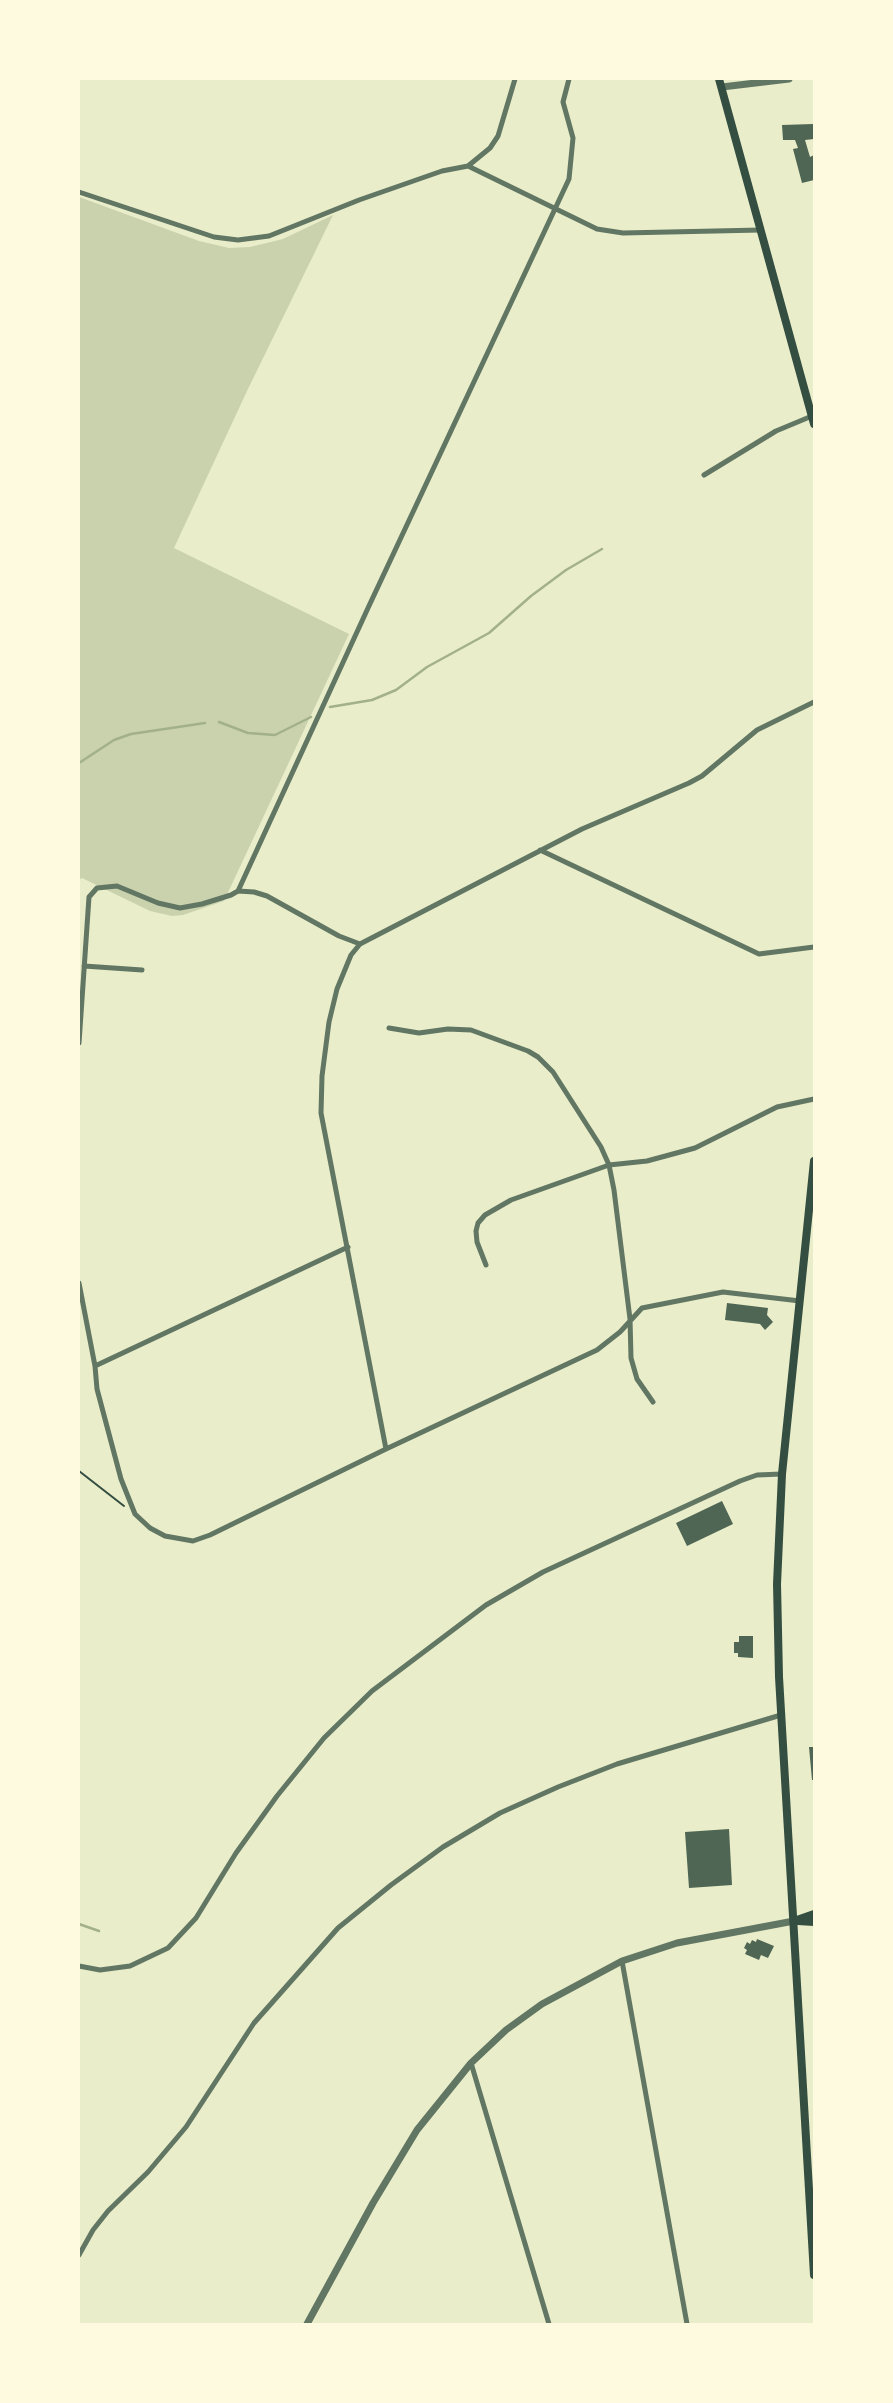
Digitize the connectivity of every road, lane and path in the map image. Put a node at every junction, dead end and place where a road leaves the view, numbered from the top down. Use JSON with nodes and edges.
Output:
{"nodes":[{"id":1,"x":516,"y":79,"type":"edge"},
{"id":2,"x":569,"y":79,"type":"edge"},
{"id":3,"x":719,"y":79,"type":"edge"},
{"id":4,"x":788,"y":79,"type":"edge"},
{"id":5,"x":722,"y":87,"type":"junction"},
{"id":6,"x":468,"y":166,"type":"junction"},
{"id":7,"x":79,"y":192,"type":"edge"},
{"id":8,"x":553,"y":209,"type":"junction"},
{"id":9,"x":761,"y":230,"type":"junction"},
{"id":10,"x":812,"y":416,"type":"junction"},
{"id":11,"x":814,"y":424,"type":"edge"},
{"id":12,"x":704,"y":475,"type":"dead end"},
{"id":13,"x":814,"y":702,"type":"edge"},
{"id":14,"x":540,"y":850,"type":"junction"},
{"id":15,"x":238,"y":890,"type":"junction"},
{"id":16,"x":360,"y":944,"type":"junction"},
{"id":17,"x":814,"y":946,"type":"edge"},
{"id":18,"x":84,"y":966,"type":"junction"},
{"id":19,"x":142,"y":970,"type":"dead end"},
{"id":20,"x":389,"y":1028,"type":"dead end"},
{"id":21,"x":79,"y":1043,"type":"edge"},
{"id":22,"x":814,"y":1099,"type":"edge"},
{"id":23,"x":814,"y":1161,"type":"edge"},
{"id":24,"x":609,"y":1165,"type":"junction"},
{"id":25,"x":348,"y":1247,"type":"junction"},
{"id":26,"x":486,"y":1265,"type":"dead end"},
{"id":27,"x":79,"y":1283,"type":"edge"},
{"id":28,"x":800,"y":1302,"type":"junction"},
{"id":29,"x":630,"y":1319,"type":"junction"},
{"id":30,"x":95,"y":1366,"type":"junction"},
{"id":31,"x":653,"y":1402,"type":"dead end"},
{"id":32,"x":386,"y":1449,"type":"junction"},
{"id":33,"x":79,"y":1471,"type":"edge"},
{"id":34,"x":782,"y":1474,"type":"junction"},
{"id":35,"x":135,"y":1514,"type":"junction"},
{"id":36,"x":781,"y":1715,"type":"junction"},
{"id":37,"x":814,"y":1914,"type":"edge"},
{"id":38,"x":794,"y":1921,"type":"junction"},
{"id":39,"x":814,"y":1922,"type":"edge"},
{"id":40,"x":622,"y":1961,"type":"junction"},
{"id":41,"x":79,"y":1966,"type":"edge"},
{"id":42,"x":471,"y":2063,"type":"junction"},
{"id":43,"x":79,"y":2255,"type":"edge"},
{"id":44,"x":814,"y":2275,"type":"edge"},
{"id":45,"x":307,"y":2324,"type":"edge"},
{"id":46,"x":549,"y":2324,"type":"edge"},
{"id":47,"x":686,"y":2324,"type":"edge"}],
"edges":[{"from":1,"to":6,"type":"street"},
{"from":2,"to":8,"type":"street"},
{"from":3,"to":5,"type":"main road"},
{"from":4,"to":5,"type":"street"},
{"from":5,"to":9,"type":"main road"},
{"from":6,"to":7,"type":"street"},
{"from":6,"to":8,"type":"street"},
{"from":8,"to":9,"type":"street"},
{"from":8,"to":15,"type":"street"},
{"from":9,"to":10,"type":"main road"},
{"from":10,"to":11,"type":"main road"},
{"from":10,"to":12,"type":"street"},
{"from":13,"to":14,"type":"street"},
{"from":14,"to":16,"type":"street"},
{"from":14,"to":17,"type":"street"},
{"from":15,"to":16,"type":"street"},
{"from":15,"to":18,"type":"street"},
{"from":16,"to":25,"type":"street"},
{"from":18,"to":19,"type":"street"},
{"from":18,"to":21,"type":"street"},
{"from":20,"to":24,"type":"street"},
{"from":22,"to":24,"type":"street"},
{"from":23,"to":28,"type":"main road"},
{"from":24,"to":26,"type":"street"},
{"from":24,"to":29,"type":"street"},
{"from":25,"to":30,"type":"street"},
{"from":25,"to":32,"type":"street"},
{"from":27,"to":30,"type":"street"},
{"from":28,"to":29,"type":"street"},
{"from":28,"to":34,"type":"main road"},
{"from":29,"to":31,"type":"street"},
{"from":29,"to":32,"type":"street"},
{"from":30,"to":35,"type":"street"},
{"from":32,"to":35,"type":"street"},
{"from":33,"to":35,"type":"path"},
{"from":34,"to":36,"type":"main road"},
{"from":34,"to":41,"type":"street"},
{"from":36,"to":38,"type":"main road"},
{"from":36,"to":43,"type":"street"},
{"from":37,"to":38,"type":"main road"},
{"from":38,"to":39,"type":"main road"},
{"from":38,"to":40,"type":"street"},
{"from":38,"to":44,"type":"main road"},
{"from":40,"to":42,"type":"street"},
{"from":40,"to":47,"type":"street"},
{"from":42,"to":45,"type":"street"},
{"from":42,"to":46,"type":"street"}]}
